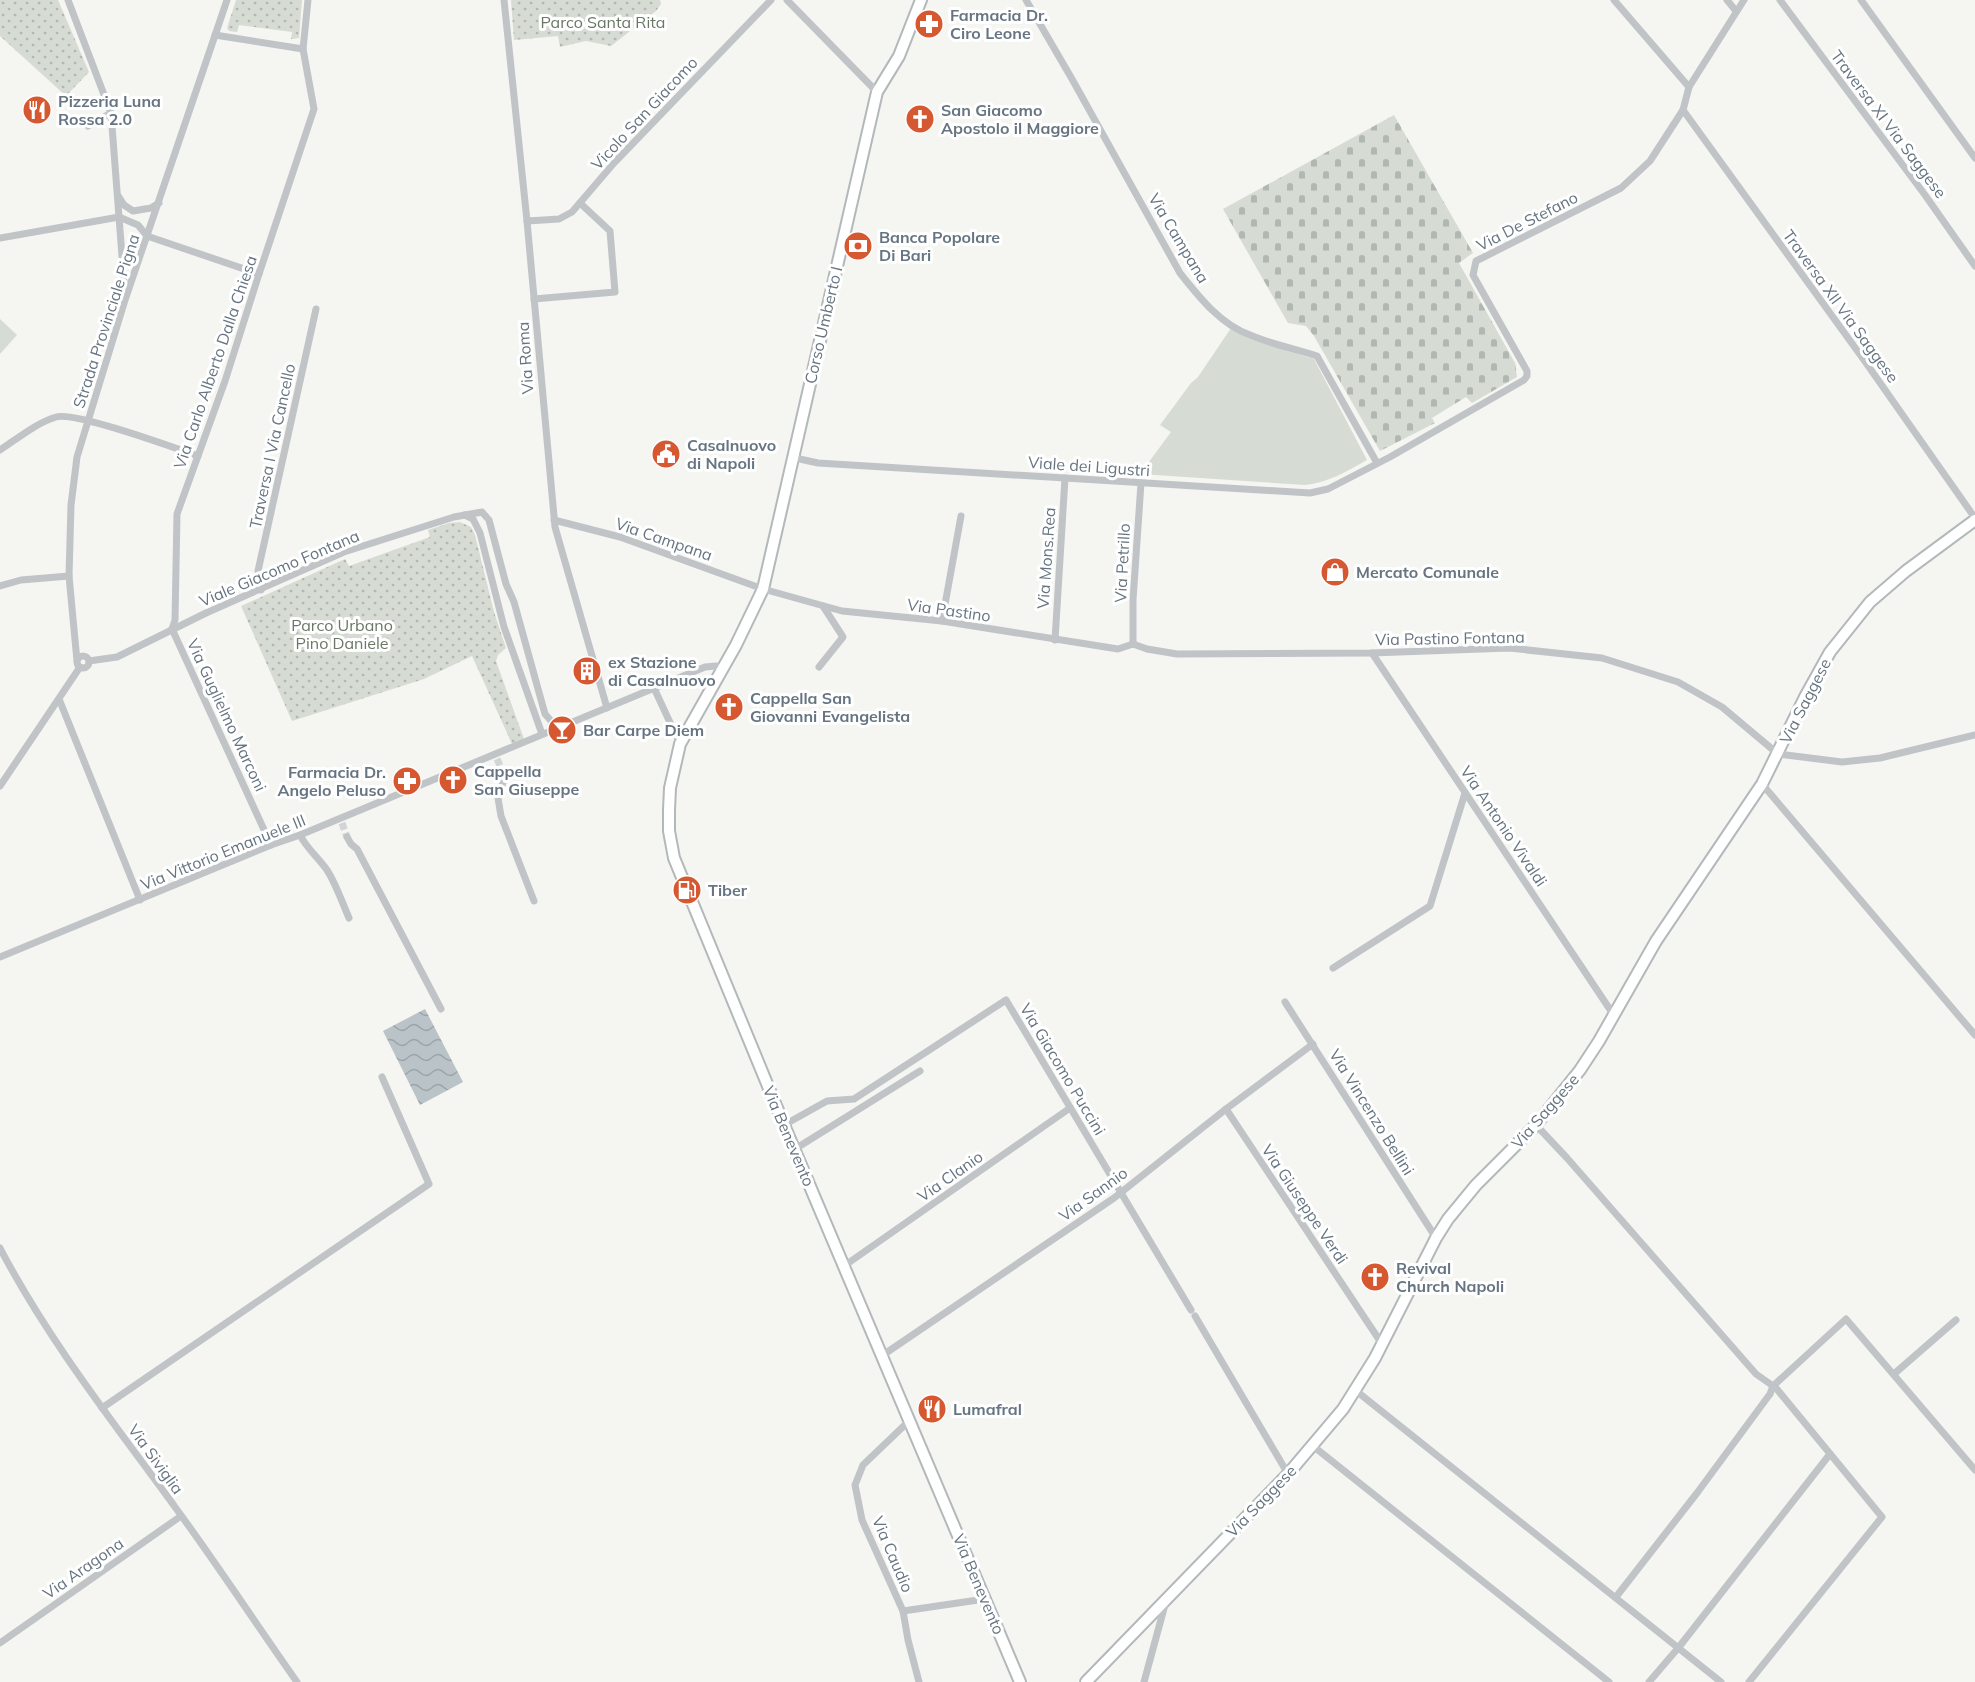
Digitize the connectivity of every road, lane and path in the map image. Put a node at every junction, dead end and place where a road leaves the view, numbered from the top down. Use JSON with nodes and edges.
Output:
{"nodes":[{"id":1,"x":68,"y":0,"type":"edge"},
{"id":2,"x":220,"y":0,"type":"edge"},
{"id":3,"x":308,"y":0,"type":"edge"},
{"id":4,"x":504,"y":0,"type":"edge"},
{"id":5,"x":771,"y":0,"type":"edge"},
{"id":6,"x":787,"y":0,"type":"edge"},
{"id":7,"x":921,"y":0,"type":"edge"},
{"id":8,"x":1026,"y":0,"type":"edge"},
{"id":9,"x":1614,"y":0,"type":"edge"},
{"id":10,"x":1727,"y":0,"type":"edge"},
{"id":11,"x":1744,"y":0,"type":"edge"},
{"id":12,"x":1780,"y":0,"type":"edge"},
{"id":13,"x":1861,"y":0,"type":"edge"},
{"id":14,"x":225,"y":4,"type":"edge"},
{"id":15,"x":1736,"y":11,"type":"junction"},
{"id":16,"x":215,"y":35,"type":"junction"},
{"id":17,"x":303,"y":49,"type":"junction"},
{"id":18,"x":1689,"y":87,"type":"junction"},
{"id":19,"x":877,"y":92,"type":"junction"},
{"id":20,"x":1683,"y":110,"type":"junction"},
{"id":21,"x":111,"y":113,"type":"junction"},
{"id":22,"x":88,"y":126,"type":"dead end"},
{"id":23,"x":1975,"y":158,"type":"edge"},
{"id":24,"x":117,"y":194,"type":"junction"},
{"id":25,"x":159,"y":202,"type":"junction"},
{"id":26,"x":580,"y":203,"type":"junction"},
{"id":27,"x":119,"y":217,"type":"junction"},
{"id":28,"x":527,"y":221,"type":"junction"},
{"id":29,"x":147,"y":236,"type":"junction"},
{"id":30,"x":0,"y":238,"type":"edge"},
{"id":31,"x":123,"y":252,"type":"junction"},
{"id":32,"x":140,"y":256,"type":"junction"},
{"id":33,"x":1975,"y":266,"type":"edge"},
{"id":34,"x":259,"y":274,"type":"junction"},
{"id":35,"x":534,"y":299,"type":"junction"},
{"id":36,"x":125,"y":300,"type":"junction"},
{"id":37,"x":316,"y":309,"type":"dead end"},
{"id":38,"x":88,"y":421,"type":"junction"},
{"id":39,"x":0,"y":450,"type":"edge"},
{"id":40,"x":198,"y":456,"type":"junction"},
{"id":41,"x":795,"y":458,"type":"junction"},
{"id":42,"x":1377,"y":463,"type":"junction"},
{"id":43,"x":1065,"y":478,"type":"junction"},
{"id":44,"x":1141,"y":483,"type":"junction"},
{"id":45,"x":465,"y":515,"type":"junction"},
{"id":46,"x":961,"y":516,"type":"dead end"},
{"id":47,"x":1975,"y":519,"type":"edge"},
{"id":48,"x":554,"y":520,"type":"junction"},
{"id":49,"x":69,"y":576,"type":"junction"},
{"id":50,"x":0,"y":586,"type":"edge"},
{"id":51,"x":763,"y":588,"type":"junction"},
{"id":52,"x":261,"y":590,"type":"junction"},
{"id":53,"x":824,"y":606,"type":"junction"},
{"id":54,"x":942,"y":621,"type":"junction"},
{"id":55,"x":172,"y":629,"type":"junction"},
{"id":56,"x":1054,"y":640,"type":"junction"},
{"id":57,"x":1133,"y":644,"type":"junction"},
{"id":58,"x":1372,"y":653,"type":"junction"},
{"id":59,"x":79,"y":664,"type":"junction"},
{"id":60,"x":819,"y":667,"type":"dead end"},
{"id":61,"x":722,"y":669,"type":"junction"},
{"id":62,"x":654,"y":688,"type":"junction"},
{"id":63,"x":59,"y":699,"type":"junction"},
{"id":64,"x":607,"y":708,"type":"junction"},
{"id":65,"x":561,"y":727,"type":"junction"},
{"id":66,"x":542,"y":734,"type":"junction"},
{"id":67,"x":1975,"y":735,"type":"edge"},
{"id":68,"x":680,"y":744,"type":"junction"},
{"id":69,"x":1778,"y":754,"type":"junction"},
{"id":70,"x":503,"y":772,"type":"tunnel mouth"},
{"id":71,"x":1762,"y":784,"type":"junction"},
{"id":72,"x":0,"y":786,"type":"edge"},
{"id":73,"x":1465,"y":793,"type":"junction"},
{"id":74,"x":300,"y":835,"type":"junction"},
{"id":75,"x":347,"y":837,"type":"tunnel mouth"},
{"id":76,"x":272,"y":845,"type":"junction"},
{"id":77,"x":140,"y":900,"type":"junction"},
{"id":78,"x":534,"y":901,"type":"dead end"},
{"id":79,"x":349,"y":918,"type":"dead end"},
{"id":80,"x":0,"y":957,"type":"edge"},
{"id":81,"x":1333,"y":968,"type":"dead end"},
{"id":82,"x":1285,"y":1002,"type":"dead end"},
{"id":83,"x":441,"y":1009,"type":"dead end"},
{"id":84,"x":1613,"y":1014,"type":"junction"},
{"id":85,"x":1975,"y":1035,"type":"edge"},
{"id":86,"x":1313,"y":1044,"type":"junction"},
{"id":87,"x":920,"y":1071,"type":"dead end"},
{"id":88,"x":382,"y":1077,"type":"dead end"},
{"id":89,"x":1070,"y":1108,"type":"junction"},
{"id":90,"x":1226,"y":1109,"type":"junction"},
{"id":91,"x":784,"y":1125,"type":"junction"},
{"id":92,"x":1536,"y":1125,"type":"junction"},
{"id":93,"x":795,"y":1149,"type":"junction"},
{"id":94,"x":1120,"y":1192,"type":"junction"},
{"id":95,"x":1436,"y":1238,"type":"junction"},
{"id":96,"x":0,"y":1248,"type":"edge"},
{"id":97,"x":844,"y":1266,"type":"junction"},
{"id":98,"x":1956,"y":1320,"type":"dead end"},
{"id":99,"x":1382,"y":1344,"type":"junction"},
{"id":100,"x":883,"y":1355,"type":"junction"},
{"id":101,"x":1894,"y":1374,"type":"junction"},
{"id":102,"x":1773,"y":1386,"type":"junction"},
{"id":103,"x":1355,"y":1390,"type":"junction"},
{"id":104,"x":102,"y":1408,"type":"junction"},
{"id":105,"x":910,"y":1420,"type":"junction"},
{"id":106,"x":1313,"y":1446,"type":"junction"},
{"id":107,"x":1830,"y":1455,"type":"junction"},
{"id":108,"x":1975,"y":1470,"type":"edge"},
{"id":109,"x":1288,"y":1474,"type":"junction"},
{"id":110,"x":182,"y":1516,"type":"junction"},
{"id":111,"x":1616,"y":1597,"type":"junction"},
{"id":112,"x":985,"y":1599,"type":"junction"},
{"id":113,"x":1167,"y":1599,"type":"junction"},
{"id":114,"x":903,"y":1611,"type":"junction"},
{"id":115,"x":0,"y":1643,"type":"edge"},
{"id":116,"x":1679,"y":1647,"type":"junction"},
{"id":117,"x":1098,"y":1669,"type":"junction"},
{"id":118,"x":297,"y":1682,"type":"edge"},
{"id":119,"x":919,"y":1682,"type":"edge"},
{"id":120,"x":1020,"y":1682,"type":"edge"},
{"id":121,"x":1086,"y":1682,"type":"edge"},
{"id":122,"x":1092,"y":1682,"type":"edge"},
{"id":123,"x":1103,"y":1682,"type":"edge"},
{"id":124,"x":1144,"y":1682,"type":"edge"},
{"id":125,"x":1610,"y":1682,"type":"edge"},
{"id":126,"x":1649,"y":1682,"type":"edge"},
{"id":127,"x":1721,"y":1682,"type":"edge"},
{"id":128,"x":1749,"y":1682,"type":"edge"}],
"edges":[{"from":1,"to":21,"type":"street"},
{"from":2,"to":14,"type":"street"},
{"from":3,"to":17,"type":"street"},
{"from":4,"to":28,"type":"street","name":"Via Roma"},
{"from":5,"to":26,"type":"street","name":"Vicolo San Giacomo"},
{"from":6,"to":19,"type":"street"},
{"from":7,"to":19,"type":"main road","name":"Corso Umberto I"},
{"from":8,"to":42,"type":"street","name":"Via Campana"},
{"from":9,"to":18,"type":"street"},
{"from":10,"to":15,"type":"street"},
{"from":11,"to":15,"type":"street","name":"Via De Stefano"},
{"from":12,"to":33,"type":"street","name":"Traversa XI Via Saggese"},
{"from":13,"to":23,"type":"street"},
{"from":14,"to":16,"type":"street","name":"Strada Provinciale Pigna"},
{"from":15,"to":18,"type":"street","name":"Via De Stefano"},
{"from":16,"to":17,"type":"street"},
{"from":16,"to":25,"type":"street","name":"Strada Provinciale Pigna"},
{"from":17,"to":34,"type":"street","name":"Via Carlo Alberto Dalla Chiesa"},
{"from":18,"to":20,"type":"street","name":"Via De Stefano"},
{"from":19,"to":41,"type":"main road","name":"Corso Umberto I"},
{"from":20,"to":42,"type":"street","name":"Via De Stefano"},
{"from":20,"to":47,"type":"street","name":"Traversa XII Via Saggese"},
{"from":21,"to":22,"type":"street"},
{"from":21,"to":24,"type":"street"},
{"from":24,"to":25,"type":"street"},
{"from":24,"to":27,"type":"street"},
{"from":25,"to":29,"type":"street","name":"Strada Provinciale Pigna"},
{"from":26,"to":28,"type":"street","name":"Vicolo San Giacomo"},
{"from":26,"to":35,"type":"street"},
{"from":27,"to":29,"type":"street"},
{"from":27,"to":30,"type":"street"},
{"from":27,"to":31,"type":"street"},
{"from":28,"to":35,"type":"street","name":"Via Roma"},
{"from":29,"to":32,"type":"street","name":"Strada Provinciale Pigna"},
{"from":29,"to":34,"type":"street"},
{"from":31,"to":32,"type":"street"},
{"from":31,"to":36,"type":"street"},
{"from":32,"to":36,"type":"street","name":"Strada Provinciale Pigna"},
{"from":34,"to":40,"type":"street","name":"Via Carlo Alberto Dalla Chiesa"},
{"from":35,"to":48,"type":"street","name":"Via Roma"},
{"from":36,"to":38,"type":"street","name":"Strada Provinciale Pigna"},
{"from":37,"to":52,"type":"street","name":"Traversa I Via Cancello"},
{"from":38,"to":39,"type":"street"},
{"from":38,"to":40,"type":"street"},
{"from":38,"to":49,"type":"street","name":"Strada Provinciale Pigna"},
{"from":40,"to":55,"type":"street","name":"Via Carlo Alberto Dalla Chiesa"},
{"from":41,"to":43,"type":"street","name":"Viale dei Ligustri"},
{"from":41,"to":51,"type":"main road","name":"Corso Umberto I"},
{"from":42,"to":44,"type":"street","name":"Viale dei Ligustri"},
{"from":43,"to":44,"type":"street","name":"Viale dei Ligustri"},
{"from":43,"to":56,"type":"street","name":"Via Mons.Rea"},
{"from":44,"to":57,"type":"street","name":"Via Petrillo"},
{"from":45,"to":52,"type":"street","name":"Viale Giacomo Fontana"},
{"from":45,"to":65,"type":"street"},
{"from":45,"to":66,"type":"street"},
{"from":46,"to":54,"type":"street"},
{"from":47,"to":69,"type":"main road","name":"Via Saggese"},
{"from":48,"to":51,"type":"street","name":"Via Campana"},
{"from":48,"to":64,"type":"street","name":"Via Roma"},
{"from":49,"to":50,"type":"street"},
{"from":49,"to":59,"type":"street","name":"Strada Provinciale Pigna"},
{"from":51,"to":53,"type":"street","name":"Via Pastino"},
{"from":51,"to":61,"type":"main road","name":"Via Benevento"},
{"from":52,"to":55,"type":"street","name":"Viale Giacomo Fontana"},
{"from":53,"to":54,"type":"street","name":"Via Pastino"},
{"from":53,"to":60,"type":"street"},
{"from":54,"to":56,"type":"street","name":"Via Pastino"},
{"from":55,"to":59,"type":"street","name":"Viale Giacomo Fontana"},
{"from":55,"to":76,"type":"street","name":"Via Guglielmo Marconi"},
{"from":56,"to":57,"type":"street","name":"Via Pastino"},
{"from":57,"to":58,"type":"street","name":"Via Pastino Fontana"},
{"from":58,"to":69,"type":"street","name":"Via Pastino Fontana"},
{"from":58,"to":73,"type":"street","name":"Via Antonio Vivaldi"},
{"from":59,"to":63,"type":"street"},
{"from":61,"to":62,"type":"street","name":"Via Vittorio Emanuele III"},
{"from":61,"to":68,"type":"main road","name":"Via Benevento"},
{"from":62,"to":64,"type":"street","name":"Via Vittorio Emanuele III"},
{"from":62,"to":68,"type":"street"},
{"from":63,"to":72,"type":"street"},
{"from":63,"to":77,"type":"street"},
{"from":64,"to":65,"type":"street","name":"Via Vittorio Emanuele III"},
{"from":65,"to":66,"type":"street","name":"Via Vittorio Emanuele III"},
{"from":66,"to":74,"type":"street","name":"Via Vittorio Emanuele III"},
{"from":67,"to":69,"type":"street"},
{"from":68,"to":91,"type":"main road","name":"Via Benevento"},
{"from":69,"to":71,"type":"main road","name":"Via Saggese"},
{"from":70,"to":78,"type":"street"},
{"from":71,"to":84,"type":"main road","name":"Via Saggese"},
{"from":71,"to":85,"type":"street"},
{"from":73,"to":81,"type":"street"},
{"from":73,"to":84,"type":"street","name":"Via Antonio Vivaldi"},
{"from":74,"to":76,"type":"street","name":"Via Vittorio Emanuele III"},
{"from":74,"to":79,"type":"street"},
{"from":75,"to":83,"type":"street"},
{"from":76,"to":77,"type":"street","name":"Via Vittorio Emanuele III"},
{"from":77,"to":80,"type":"street","name":"Via Vittorio Emanuele III"},
{"from":82,"to":86,"type":"street","name":"Via Vincenzo Bellini"},
{"from":84,"to":92,"type":"main road","name":"Via Saggese"},
{"from":86,"to":90,"type":"street","name":"Via Sannio"},
{"from":86,"to":95,"type":"street","name":"Via Vincenzo Bellini"},
{"from":87,"to":93,"type":"street"},
{"from":88,"to":104,"type":"street"},
{"from":89,"to":91,"type":"street","name":"Via Giacomo Puccini"},
{"from":89,"to":94,"type":"street","name":"Via Giacomo Puccini"},
{"from":89,"to":97,"type":"street","name":"Via Clanio"},
{"from":90,"to":94,"type":"street","name":"Via Sannio"},
{"from":90,"to":99,"type":"street","name":"Via Giuseppe Verdi"},
{"from":91,"to":93,"type":"main road","name":"Via Benevento"},
{"from":92,"to":95,"type":"main road","name":"Via Saggese"},
{"from":92,"to":102,"type":"street"},
{"from":93,"to":97,"type":"main road","name":"Via Benevento"},
{"from":94,"to":100,"type":"street","name":"Via Sannio"},
{"from":94,"to":109,"type":"street","name":"Via Giacomo Puccini"},
{"from":95,"to":99,"type":"main road","name":"Via Saggese"},
{"from":96,"to":104,"type":"street","name":"Via Siviglia"},
{"from":97,"to":100,"type":"main road","name":"Via Benevento"},
{"from":98,"to":101,"type":"street"},
{"from":99,"to":103,"type":"main road","name":"Via Saggese"},
{"from":100,"to":105,"type":"main road","name":"Via Benevento"},
{"from":101,"to":102,"type":"street"},
{"from":101,"to":108,"type":"street"},
{"from":102,"to":107,"type":"street"},
{"from":102,"to":111,"type":"street"},
{"from":103,"to":106,"type":"main road","name":"Via Saggese"},
{"from":103,"to":111,"type":"street"},
{"from":104,"to":110,"type":"street","name":"Via Siviglia"},
{"from":105,"to":112,"type":"main road","name":"Via Benevento"},
{"from":105,"to":114,"type":"street","name":"Via Caudio"},
{"from":106,"to":109,"type":"main road","name":"Via Saggese"},
{"from":106,"to":125,"type":"street"},
{"from":107,"to":116,"type":"street"},
{"from":107,"to":128,"type":"street"},
{"from":109,"to":113,"type":"main road","name":"Via Saggese"},
{"from":110,"to":115,"type":"street","name":"Via Aragona"},
{"from":110,"to":118,"type":"street","name":"Via Siviglia"},
{"from":111,"to":116,"type":"street"},
{"from":112,"to":114,"type":"street","name":"Via Caudio"},
{"from":112,"to":120,"type":"main road","name":"Via Benevento"},
{"from":113,"to":117,"type":"main road","name":"Via Saggese"},
{"from":113,"to":124,"type":"street"},
{"from":114,"to":119,"type":"street","name":"Via Caudio"},
{"from":116,"to":126,"type":"street"},
{"from":116,"to":127,"type":"street"},
{"from":117,"to":121,"type":"main road","name":"Via Saggese"},
{"from":117,"to":122,"type":"main road"},
{"from":117,"to":123,"type":"main road"}]}
